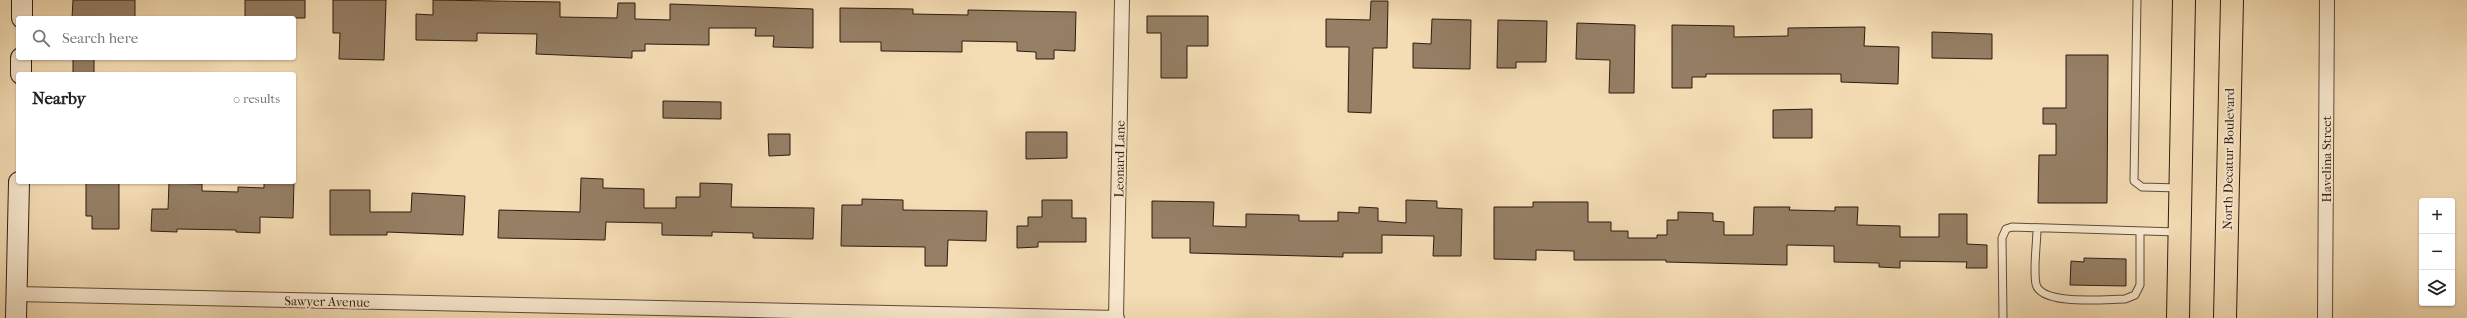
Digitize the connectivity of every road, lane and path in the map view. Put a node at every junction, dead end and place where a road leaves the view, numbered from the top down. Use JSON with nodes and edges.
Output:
{"nodes":[{"id":1,"x":22,"y":0,"type":"edge"},
{"id":2,"x":1122,"y":0,"type":"edge"},
{"id":3,"x":2137,"y":0,"type":"edge"},
{"id":4,"x":2184,"y":0,"type":"edge"},
{"id":5,"x":2232,"y":0,"type":"edge"},
{"id":6,"x":2327,"y":0,"type":"edge"},
{"id":7,"x":22,"y":16,"type":"edge"},
{"id":8,"x":21,"y":60,"type":"edge"},
{"id":9,"x":21,"y":72,"type":"edge"},
{"id":10,"x":19,"y":184,"type":"edge"},
{"id":11,"x":2180,"y":188,"type":"junction"},
{"id":12,"x":2037,"y":228,"type":"junction"},
{"id":13,"x":2140,"y":231,"type":"junction"},
{"id":14,"x":2180,"y":232,"type":"junction"},
{"id":15,"x":16,"y":294,"type":"junction"},
{"id":16,"x":16,"y":318,"type":"edge"},
{"id":17,"x":1117,"y":318,"type":"edge"},
{"id":18,"x":2003,"y":318,"type":"edge"},
{"id":19,"x":2178,"y":318,"type":"edge"},
{"id":20,"x":2225,"y":318,"type":"edge"},
{"id":21,"x":2324,"y":318,"type":"edge"}],
"edges":[{"from":1,"to":7,"type":"street"},
{"from":2,"to":17,"type":"street","name":"Leonard Lane"},
{"from":3,"to":11,"type":"lane"},
{"from":4,"to":11,"type":"main road"},
{"from":5,"to":20,"type":"main road","name":"North Decatur Boulevard"},
{"from":6,"to":21,"type":"street","name":"Havelina Street"},
{"from":8,"to":9,"type":"street"},
{"from":10,"to":15,"type":"street"},
{"from":11,"to":14,"type":"main road"},
{"from":12,"to":13,"type":"lane"},
{"from":12,"to":13,"type":"lane"},
{"from":12,"to":18,"type":"lane"},
{"from":13,"to":14,"type":"lane"},
{"from":14,"to":19,"type":"main road"},
{"from":15,"to":16,"type":"street"},
{"from":15,"to":17,"type":"street","name":"Sawyer Avenue"}]}
